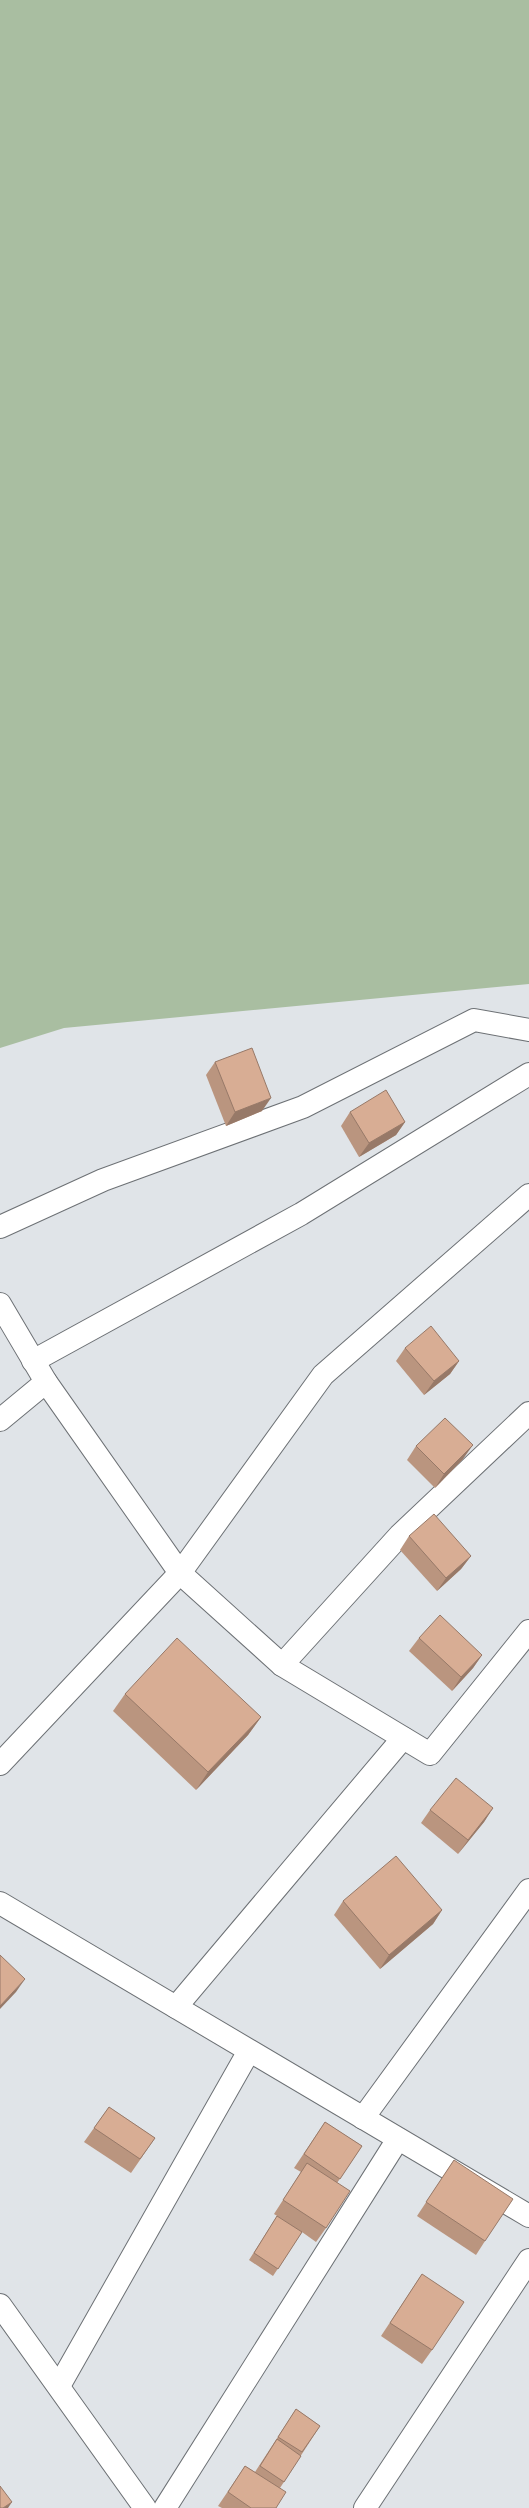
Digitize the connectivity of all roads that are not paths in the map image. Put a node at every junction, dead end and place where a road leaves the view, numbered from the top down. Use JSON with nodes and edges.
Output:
{"nodes":[{"id":1,"x":529,"y":1030,"type":"edge"},
{"id":2,"x":529,"y":1074,"type":"edge"},
{"id":3,"x":529,"y":1195,"type":"edge"},
{"id":4,"x":0,"y":1227,"type":"edge"},
{"id":5,"x":0,"y":1304,"type":"edge"},
{"id":6,"x":33,"y":1361,"type":"junction"},
{"id":7,"x":46,"y":1382,"type":"junction"},
{"id":8,"x":529,"y":1413,"type":"edge"},
{"id":9,"x":0,"y":1420,"type":"edge"},
{"id":10,"x":180,"y":1573,"type":"junction"},
{"id":11,"x":529,"y":1631,"type":"edge"},
{"id":12,"x":282,"y":1665,"type":"junction"},
{"id":13,"x":403,"y":1738,"type":"junction"},
{"id":14,"x":0,"y":1764,"type":"edge"},
{"id":15,"x":529,"y":1890,"type":"edge"},
{"id":16,"x":0,"y":1903,"type":"edge"},
{"id":17,"x":176,"y":2007,"type":"junction"},
{"id":18,"x":249,"y":2050,"type":"junction"},
{"id":19,"x":363,"y":2118,"type":"junction"},
{"id":20,"x":398,"y":2139,"type":"junction"},
{"id":21,"x":529,"y":2216,"type":"edge"},
{"id":22,"x":529,"y":2260,"type":"edge"},
{"id":23,"x":0,"y":2305,"type":"edge"},
{"id":24,"x":60,"y":2386,"type":"junction"},
{"id":25,"x":145,"y":2508,"type":"edge"},
{"id":26,"x":166,"y":2508,"type":"edge"},
{"id":27,"x":365,"y":2508,"type":"edge"}],
"edges":[{"from":1,"to":4,"type":"street"},
{"from":2,"to":6,"type":"street"},
{"from":3,"to":10,"type":"street"},
{"from":5,"to":6,"type":"street"},
{"from":6,"to":7,"type":"street"},
{"from":7,"to":9,"type":"street"},
{"from":7,"to":10,"type":"street"},
{"from":8,"to":12,"type":"street"},
{"from":10,"to":12,"type":"street"},
{"from":10,"to":14,"type":"street"},
{"from":11,"to":13,"type":"street"},
{"from":12,"to":13,"type":"street"},
{"from":13,"to":17,"type":"street"},
{"from":15,"to":19,"type":"street"},
{"from":16,"to":17,"type":"street"},
{"from":17,"to":18,"type":"street"},
{"from":18,"to":19,"type":"street"},
{"from":18,"to":24,"type":"street"},
{"from":19,"to":20,"type":"street"},
{"from":20,"to":21,"type":"street"},
{"from":20,"to":26,"type":"street"},
{"from":22,"to":27,"type":"street"},
{"from":23,"to":24,"type":"street"},
{"from":24,"to":25,"type":"street"}]}
